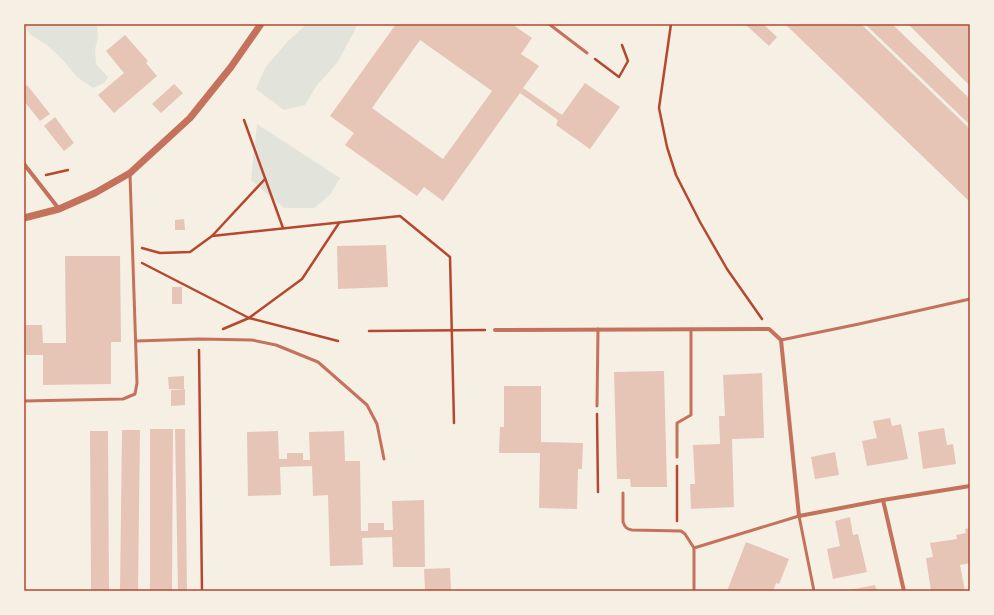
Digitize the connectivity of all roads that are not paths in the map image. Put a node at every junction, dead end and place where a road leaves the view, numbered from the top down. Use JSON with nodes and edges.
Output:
{"nodes":[{"id":1,"x":261,"y":24,"type":"edge"},
{"id":2,"x":549,"y":24,"type":"edge"},
{"id":3,"x":587,"y":53,"type":"road end"},
{"id":4,"x":24,"y":164,"type":"edge"},
{"id":5,"x":130,"y":173,"type":"junction"},
{"id":6,"x":59,"y":209,"type":"junction"},
{"id":7,"x":24,"y":218,"type":"edge"},
{"id":8,"x":970,"y":299,"type":"edge"},
{"id":9,"x":598,"y":329,"type":"junction"},
{"id":10,"x":691,"y":329,"type":"junction"},
{"id":11,"x":495,"y":330,"type":"road end"},
{"id":12,"x":781,"y":340,"type":"junction"},
{"id":13,"x":136,"y":341,"type":"junction"},
{"id":14,"x":24,"y":402,"type":"edge"},
{"id":15,"x":598,"y":406,"type":"road end"},
{"id":16,"x":677,"y":457,"type":"road end"},
{"id":17,"x":384,"y":458,"type":"dead end"},
{"id":18,"x":970,"y":486,"type":"edge"},
{"id":19,"x":623,"y":493,"type":"dead end"},
{"id":20,"x":883,"y":500,"type":"junction"},
{"id":21,"x":799,"y":516,"type":"junction"},
{"id":22,"x":694,"y":548,"type":"junction"},
{"id":23,"x":694,"y":591,"type":"edge"},
{"id":24,"x":814,"y":591,"type":"edge"},
{"id":25,"x":904,"y":591,"type":"edge"}],
"edges":[{"from":1,"to":5,"type":"street"},
{"from":2,"to":3,"type":"lane"},
{"from":4,"to":6,"type":"street"},
{"from":5,"to":6,"type":"street"},
{"from":5,"to":13,"type":"lane"},
{"from":6,"to":7,"type":"street"},
{"from":8,"to":12,"type":"lane"},
{"from":9,"to":10,"type":"street"},
{"from":9,"to":11,"type":"street"},
{"from":9,"to":15,"type":"lane"},
{"from":10,"to":12,"type":"street"},
{"from":10,"to":16,"type":"lane"},
{"from":12,"to":21,"type":"street"},
{"from":13,"to":14,"type":"lane"},
{"from":13,"to":17,"type":"lane"},
{"from":18,"to":20,"type":"street"},
{"from":19,"to":22,"type":"lane"},
{"from":20,"to":21,"type":"street"},
{"from":20,"to":25,"type":"street"},
{"from":21,"to":22,"type":"lane"},
{"from":21,"to":24,"type":"lane"},
{"from":22,"to":23,"type":"lane"}]}
